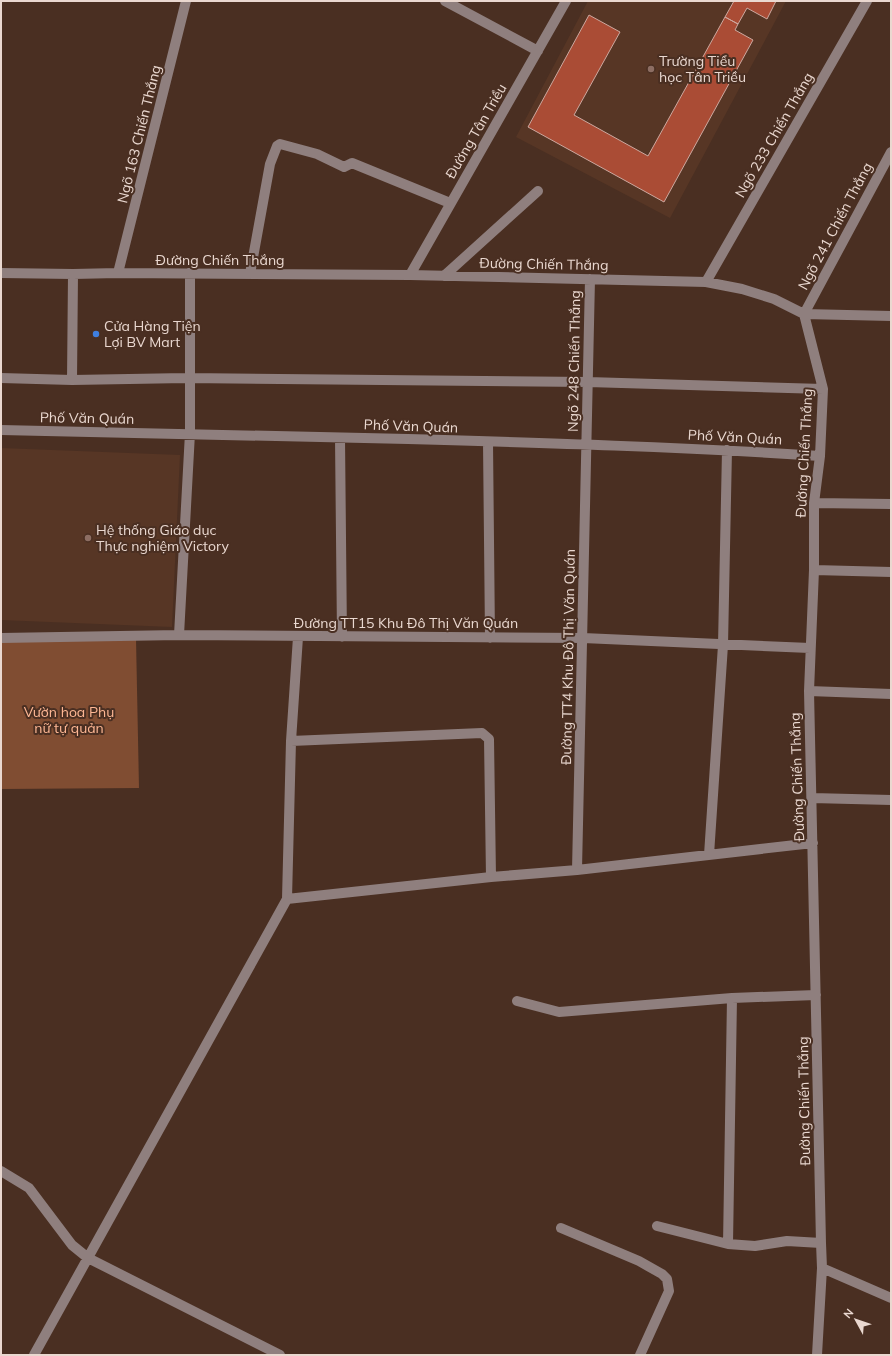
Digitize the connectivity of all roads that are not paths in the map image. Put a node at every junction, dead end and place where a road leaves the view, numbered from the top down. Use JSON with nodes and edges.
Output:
{"nodes":[{"id":1,"x":186,"y":1,"type":"edge"},
{"id":2,"x":445,"y":1,"type":"edge"},
{"id":3,"x":566,"y":1,"type":"edge"},
{"id":4,"x":866,"y":1,"type":"edge"},
{"id":5,"x":538,"y":51,"type":"junction"},
{"id":6,"x":891,"y":152,"type":"edge"},
{"id":7,"x":538,"y":191,"type":"dead end"},
{"id":8,"x":450,"y":203,"type":"junction"},
{"id":9,"x":1,"y":273,"type":"edge"},
{"id":10,"x":118,"y":273,"type":"junction"},
{"id":11,"x":73,"y":274,"type":"junction"},
{"id":12,"x":190,"y":274,"type":"junction"},
{"id":13,"x":250,"y":274,"type":"junction"},
{"id":14,"x":410,"y":275,"type":"junction"},
{"id":15,"x":444,"y":276,"type":"junction"},
{"id":16,"x":590,"y":279,"type":"junction"},
{"id":17,"x":706,"y":282,"type":"junction"},
{"id":18,"x":804,"y":314,"type":"junction"},
{"id":19,"x":891,"y":316,"type":"edge"},
{"id":20,"x":1,"y":378,"type":"edge"},
{"id":21,"x":190,"y":378,"type":"junction"},
{"id":22,"x":72,"y":380,"type":"junction"},
{"id":23,"x":588,"y":382,"type":"junction"},
{"id":24,"x":823,"y":389,"type":"junction"},
{"id":25,"x":1,"y":430,"type":"edge"},
{"id":26,"x":190,"y":434,"type":"junction"},
{"id":27,"x":340,"y":438,"type":"junction"},
{"id":28,"x":488,"y":442,"type":"junction"},
{"id":29,"x":586,"y":445,"type":"junction"},
{"id":30,"x":727,"y":450,"type":"junction"},
{"id":31,"x":820,"y":456,"type":"junction"},
{"id":32,"x":814,"y":503,"type":"junction"},
{"id":33,"x":891,"y":504,"type":"edge"},
{"id":34,"x":814,"y":570,"type":"junction"},
{"id":35,"x":891,"y":572,"type":"edge"},
{"id":36,"x":178,"y":635,"type":"junction"},
{"id":37,"x":298,"y":637,"type":"junction"},
{"id":38,"x":342,"y":637,"type":"junction"},
{"id":39,"x":1,"y":638,"type":"edge"},
{"id":40,"x":490,"y":638,"type":"junction"},
{"id":41,"x":582,"y":638,"type":"junction"},
{"id":42,"x":723,"y":645,"type":"junction"},
{"id":43,"x":810,"y":648,"type":"junction"},
{"id":44,"x":809,"y":691,"type":"junction"},
{"id":45,"x":891,"y":694,"type":"edge"},
{"id":46,"x":291,"y":741,"type":"junction"},
{"id":47,"x":812,"y":798,"type":"junction"},
{"id":48,"x":891,"y":800,"type":"edge"},
{"id":49,"x":813,"y":843,"type":"junction"},
{"id":50,"x":709,"y":855,"type":"junction"},
{"id":51,"x":577,"y":870,"type":"junction"},
{"id":52,"x":491,"y":877,"type":"junction"},
{"id":53,"x":287,"y":899,"type":"junction"},
{"id":54,"x":816,"y":996,"type":"junction"},
{"id":55,"x":732,"y":998,"type":"junction"},
{"id":56,"x":517,"y":1001,"type":"dead end"},
{"id":57,"x":1,"y":1171,"type":"edge"},
{"id":58,"x":657,"y":1226,"type":"dead end"},
{"id":59,"x":561,"y":1228,"type":"dead end"},
{"id":60,"x":821,"y":1243,"type":"junction"},
{"id":61,"x":728,"y":1244,"type":"junction"},
{"id":62,"x":88,"y":1258,"type":"junction"},
{"id":63,"x":822,"y":1268,"type":"junction"},
{"id":64,"x":891,"y":1298,"type":"edge"},
{"id":65,"x":34,"y":1355,"type":"edge"},
{"id":66,"x":280,"y":1355,"type":"edge"},
{"id":67,"x":640,"y":1355,"type":"edge"},
{"id":68,"x":817,"y":1355,"type":"edge"}],
"edges":[{"from":1,"to":10,"type":"street","name":"Ngõ 163 Chiến Thắng"},
{"from":2,"to":5,"type":"street"},
{"from":3,"to":5,"type":"street","name":"Đường Tân Triều"},
{"from":4,"to":17,"type":"street","name":"Ngõ 233 Chiến Thắng"},
{"from":5,"to":8,"type":"street","name":"Đường Tân Triều"},
{"from":6,"to":18,"type":"street","name":"Ngõ 241 Chiến Thắng"},
{"from":7,"to":15,"type":"street"},
{"from":8,"to":13,"type":"street"},
{"from":8,"to":14,"type":"street","name":"Đường Tân Triều"},
{"from":9,"to":11,"type":"street","name":"Đường Chiến Thắng"},
{"from":10,"to":11,"type":"street","name":"Đường Chiến Thắng"},
{"from":10,"to":12,"type":"street","name":"Đường Chiến Thắng"},
{"from":11,"to":22,"type":"street"},
{"from":12,"to":13,"type":"street","name":"Đường Chiến Thắng"},
{"from":12,"to":21,"type":"street"},
{"from":13,"to":14,"type":"street","name":"Đường Chiến Thắng"},
{"from":14,"to":15,"type":"street","name":"Đường Chiến Thắng"},
{"from":15,"to":16,"type":"street","name":"Đường Chiến Thắng"},
{"from":16,"to":17,"type":"street","name":"Đường Chiến Thắng"},
{"from":16,"to":23,"type":"street","name":"Ngõ 248 Chiến Thắng"},
{"from":17,"to":18,"type":"street","name":"Đường Chiến Thắng"},
{"from":18,"to":19,"type":"street"},
{"from":18,"to":24,"type":"street","name":"Đường Chiến Thắng"},
{"from":20,"to":22,"type":"street"},
{"from":21,"to":22,"type":"street"},
{"from":21,"to":23,"type":"street"},
{"from":21,"to":26,"type":"street"},
{"from":23,"to":24,"type":"street"},
{"from":23,"to":29,"type":"street","name":"Ngõ 248 Chiến Thắng"},
{"from":24,"to":31,"type":"street","name":"Đường Chiến Thắng"},
{"from":25,"to":26,"type":"street","name":"Phố Văn Quán"},
{"from":26,"to":27,"type":"street","name":"Phố Văn Quán"},
{"from":26,"to":36,"type":"street"},
{"from":27,"to":28,"type":"street","name":"Phố Văn Quán"},
{"from":27,"to":38,"type":"street"},
{"from":28,"to":29,"type":"street","name":"Phố Văn Quán"},
{"from":28,"to":40,"type":"street"},
{"from":29,"to":30,"type":"street","name":"Phố Văn Quán"},
{"from":29,"to":41,"type":"street","name":"Đường TT4 Khu Đô Thị Văn Quán"},
{"from":30,"to":31,"type":"street","name":"Phố Văn Quán"},
{"from":30,"to":42,"type":"street"},
{"from":31,"to":32,"type":"street","name":"Đường Chiến Thắng"},
{"from":32,"to":33,"type":"street"},
{"from":32,"to":34,"type":"street","name":"Đường Chiến Thắng"},
{"from":34,"to":35,"type":"street"},
{"from":34,"to":43,"type":"street","name":"Đường Chiến Thắng"},
{"from":36,"to":37,"type":"street","name":"Đường TT15 Khu Đô Thị Văn Quán"},
{"from":36,"to":39,"type":"street","name":"Đường TT15 Khu Đô Thị Văn Quán"},
{"from":37,"to":38,"type":"street","name":"Đường TT15 Khu Đô Thị Văn Quán"},
{"from":37,"to":46,"type":"street"},
{"from":38,"to":40,"type":"street","name":"Đường TT15 Khu Đô Thị Văn Quán"},
{"from":40,"to":41,"type":"street","name":"Đường TT15 Khu Đô Thị Văn Quán"},
{"from":41,"to":42,"type":"street","name":"Đường TT15 Khu Đô Thị Văn Quán"},
{"from":41,"to":51,"type":"street","name":"Đường TT4 Khu Đô Thị Văn Quán"},
{"from":42,"to":43,"type":"street","name":"Đường TT15 Khu Đô Thị Văn Quán"},
{"from":42,"to":50,"type":"street"},
{"from":43,"to":44,"type":"street","name":"Đường Chiến Thắng"},
{"from":44,"to":45,"type":"street"},
{"from":44,"to":47,"type":"street","name":"Đường Chiến Thắng"},
{"from":46,"to":52,"type":"street"},
{"from":46,"to":53,"type":"street"},
{"from":47,"to":48,"type":"street"},
{"from":47,"to":49,"type":"street","name":"Đường Chiến Thắng"},
{"from":49,"to":50,"type":"street"},
{"from":49,"to":54,"type":"street","name":"Đường Chiến Thắng"},
{"from":50,"to":51,"type":"street"},
{"from":51,"to":52,"type":"street"},
{"from":52,"to":53,"type":"street"},
{"from":53,"to":62,"type":"street"},
{"from":54,"to":55,"type":"street"},
{"from":54,"to":60,"type":"street","name":"Đường Chiến Thắng"},
{"from":55,"to":56,"type":"street"},
{"from":55,"to":61,"type":"street"},
{"from":57,"to":62,"type":"street"},
{"from":58,"to":61,"type":"street"},
{"from":59,"to":67,"type":"street"},
{"from":60,"to":61,"type":"street"},
{"from":60,"to":63,"type":"street","name":"Đường Chiến Thắng"},
{"from":62,"to":65,"type":"street"},
{"from":62,"to":66,"type":"street"},
{"from":63,"to":64,"type":"street"},
{"from":63,"to":68,"type":"street","name":"Đường Chiến Thắng"}]}
